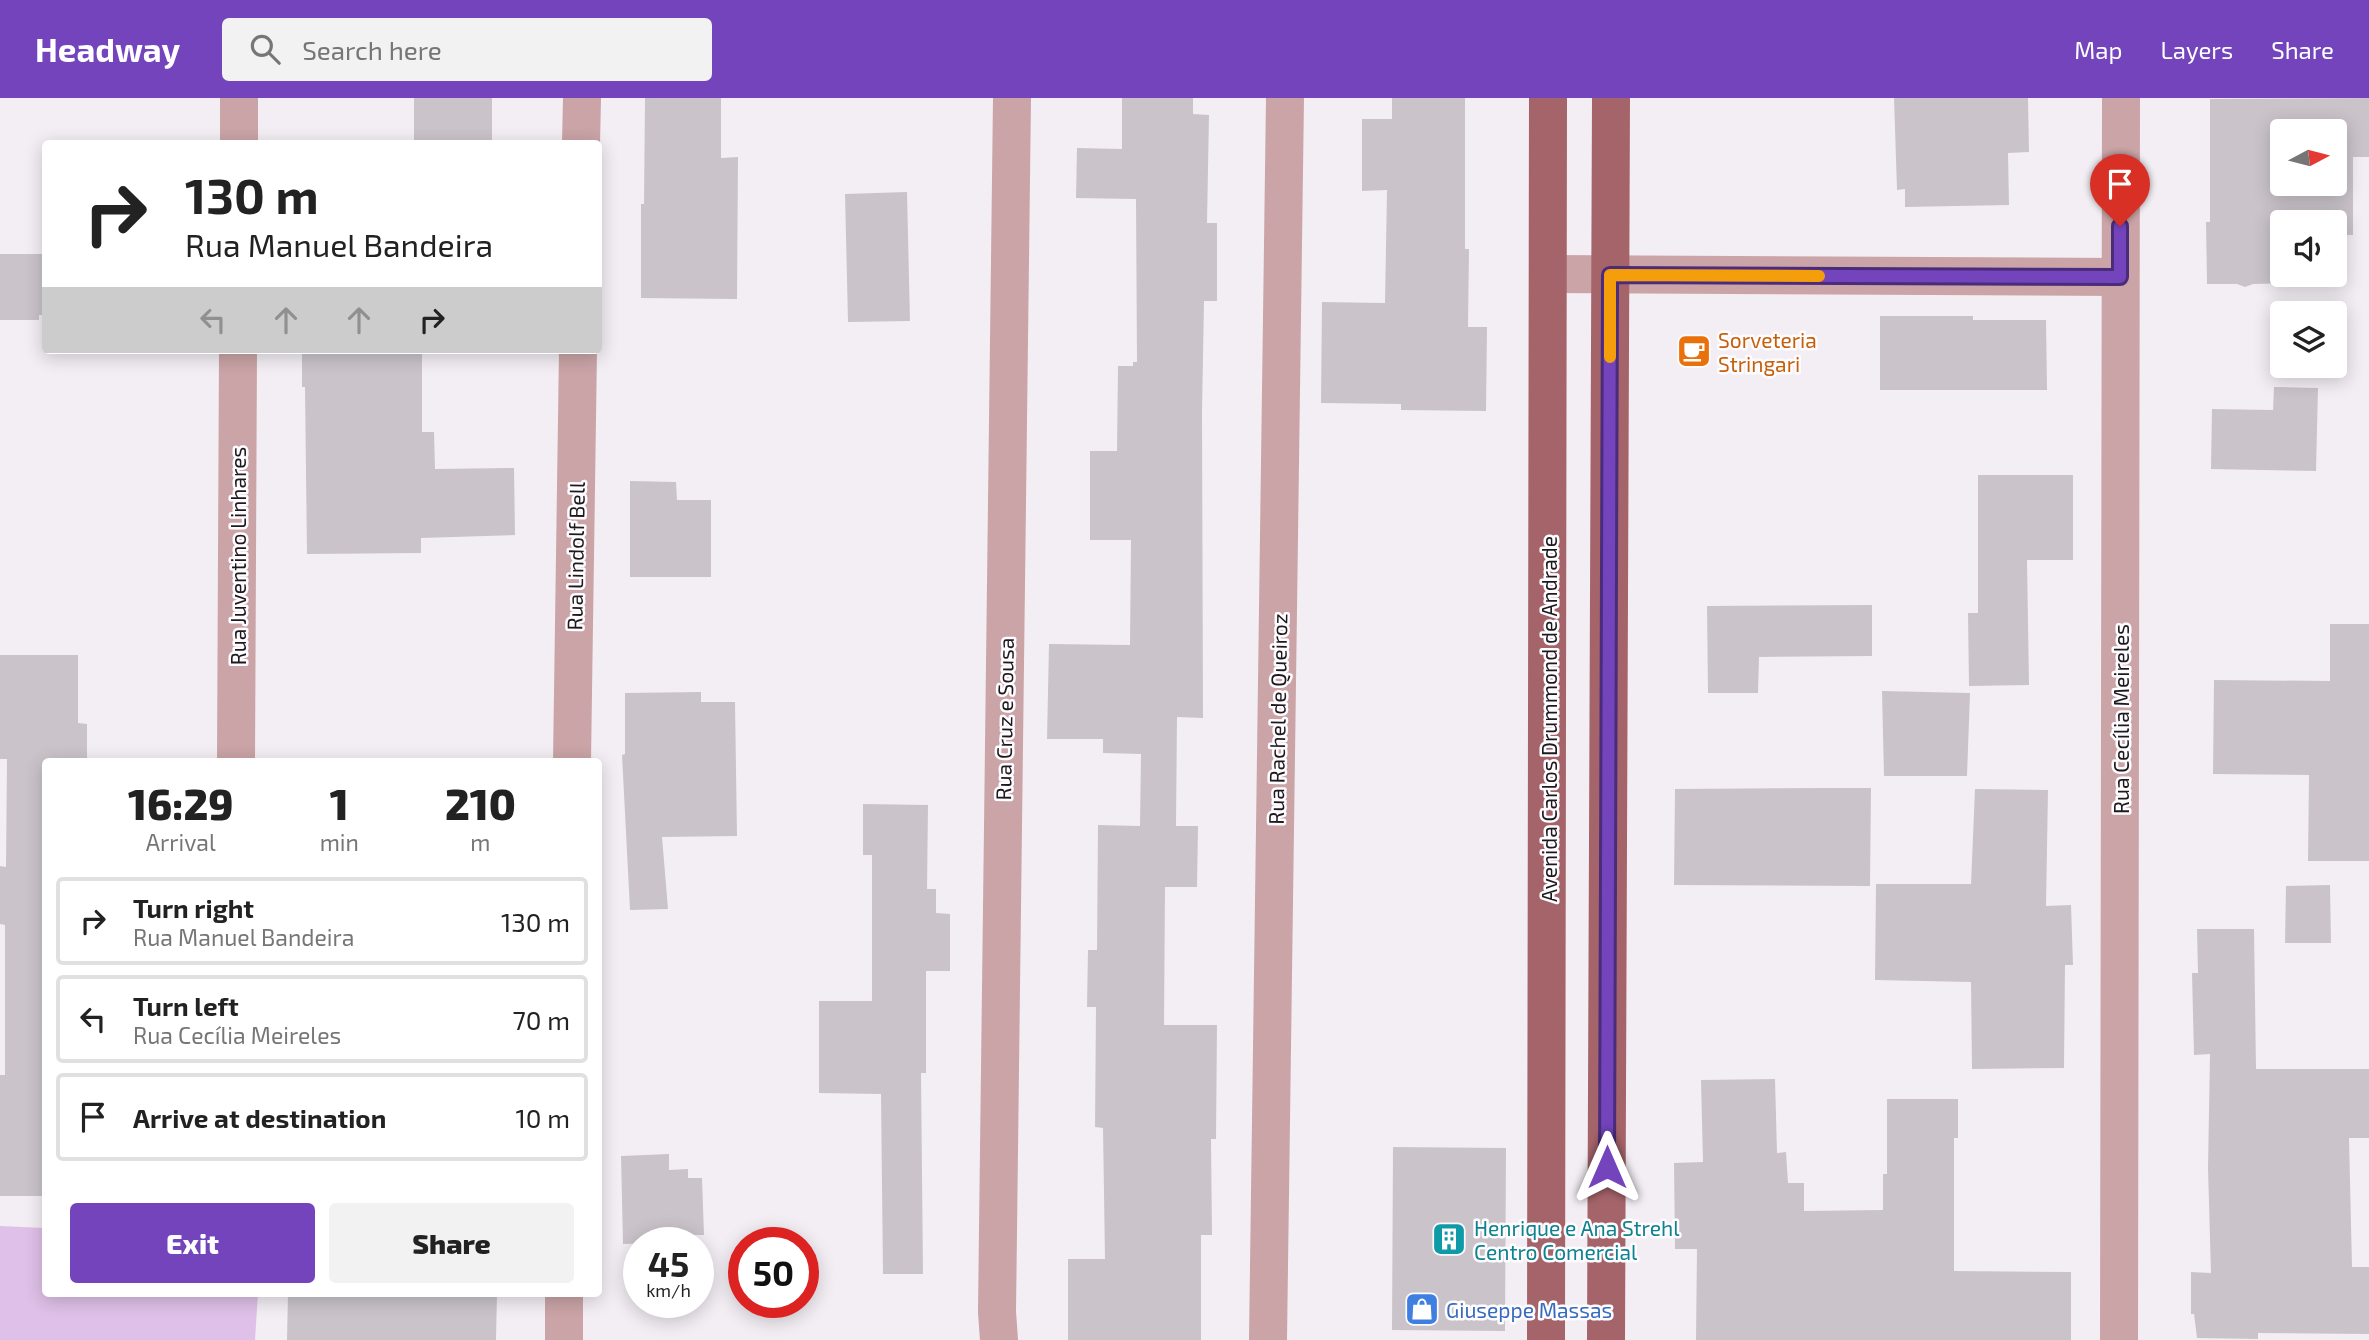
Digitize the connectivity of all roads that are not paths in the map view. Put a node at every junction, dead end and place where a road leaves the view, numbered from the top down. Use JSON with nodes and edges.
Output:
{"nodes":[{"id":1,"x":239,"y":98,"type":"edge"},
{"id":2,"x":582,"y":98,"type":"edge"},
{"id":3,"x":1012,"y":98,"type":"edge"},
{"id":4,"x":1285,"y":98,"type":"edge"},
{"id":5,"x":1548,"y":98,"type":"edge"},
{"id":6,"x":1611,"y":98,"type":"edge"},
{"id":7,"x":2121,"y":98,"type":"edge"},
{"id":8,"x":239,"y":140,"type":"edge"},
{"id":9,"x":581,"y":140,"type":"edge"},
{"id":10,"x":1549,"y":274,"type":"junction"},
{"id":11,"x":1610,"y":275,"type":"junction"},
{"id":12,"x":2120,"y":277,"type":"junction"},
{"id":13,"x":238,"y":354,"type":"edge"},
{"id":14,"x":578,"y":354,"type":"edge"},
{"id":15,"x":236,"y":758,"type":"edge"},
{"id":16,"x":572,"y":758,"type":"edge"},
{"id":17,"x":564,"y":1297,"type":"edge"},
{"id":18,"x":564,"y":1340,"type":"edge"},
{"id":19,"x":999,"y":1340,"type":"edge"},
{"id":20,"x":1268,"y":1340,"type":"edge"},
{"id":21,"x":1546,"y":1340,"type":"edge"},
{"id":22,"x":1606,"y":1340,"type":"edge"},
{"id":23,"x":2119,"y":1340,"type":"edge"}],
"edges":[{"from":1,"to":8,"type":"street"},
{"from":2,"to":9,"type":"street"},
{"from":3,"to":19,"type":"street","name":"Rua Cruz e Sousa"},
{"from":4,"to":20,"type":"street","name":"Rua Rachel de Queiroz"},
{"from":5,"to":10,"type":"main road","name":"Avenida Carlos Drummond de Andrade"},
{"from":6,"to":11,"type":"main road"},
{"from":7,"to":12,"type":"street","name":"Rua Cecília Meireles"},
{"from":10,"to":11,"type":"street"},
{"from":10,"to":21,"type":"main road","name":"Avenida Carlos Drummond de Andrade"},
{"from":11,"to":12,"type":"street"},
{"from":11,"to":22,"type":"main road"},
{"from":12,"to":23,"type":"street","name":"Rua Cecília Meireles"},
{"from":13,"to":15,"type":"street","name":"Rua Juventino Linhares"},
{"from":14,"to":16,"type":"street","name":"Rua Lindolf Bell"},
{"from":17,"to":18,"type":"street"}]}
